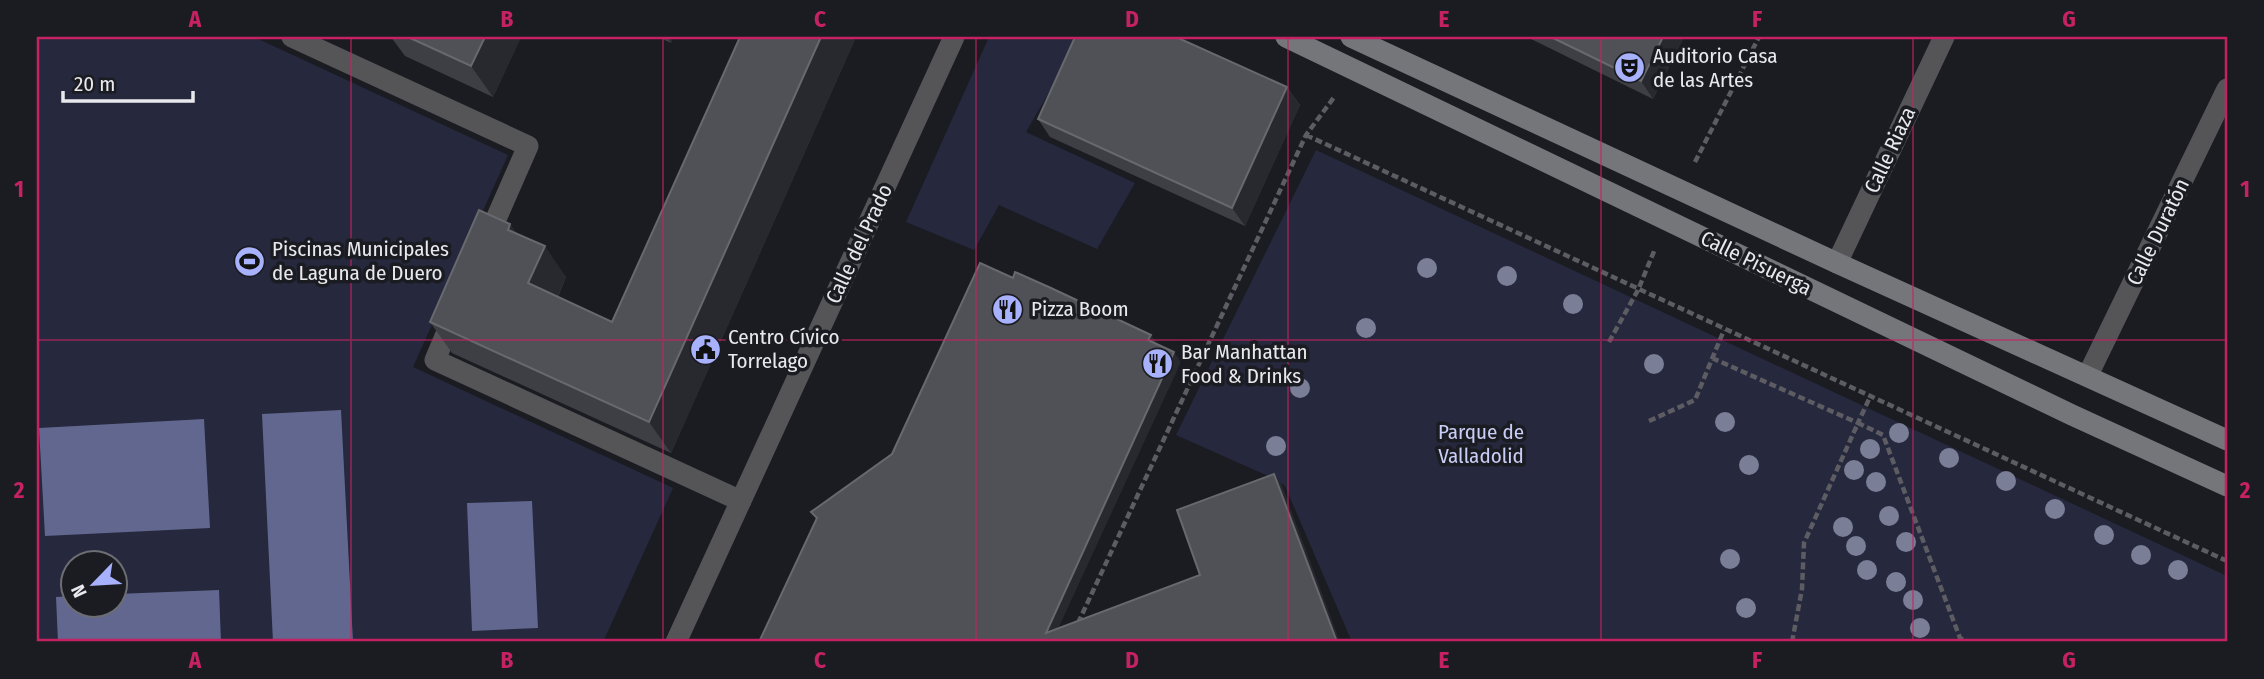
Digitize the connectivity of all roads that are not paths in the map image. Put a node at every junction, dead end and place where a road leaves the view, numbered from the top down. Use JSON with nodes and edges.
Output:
{"nodes":[{"id":1,"x":292,"y":37,"type":"edge"},
{"id":2,"x":954,"y":37,"type":"edge"},
{"id":3,"x":1286,"y":37,"type":"edge"},
{"id":4,"x":1351,"y":37,"type":"edge"},
{"id":5,"x":1944,"y":37,"type":"edge"},
{"id":6,"x":2227,"y":89,"type":"edge"},
{"id":7,"x":478,"y":259,"type":"edge"},
{"id":8,"x":1837,"y":263,"type":"junction"},
{"id":9,"x":462,"y":297,"type":"edge"},
{"id":10,"x":2088,"y":375,"type":"junction"},
{"id":11,"x":2227,"y":440,"type":"edge"},
{"id":12,"x":2227,"y":486,"type":"edge"},
{"id":13,"x":741,"y":501,"type":"junction"},
{"id":14,"x":676,"y":642,"type":"edge"}],
"edges":[{"from":1,"to":7,"type":"street"},
{"from":2,"to":13,"type":"street","name":"Calle del Prado"},
{"from":3,"to":12,"type":"street","name":"Calle Pisuerga"},
{"from":4,"to":8,"type":"street","name":"Calle Pisuerga"},
{"from":5,"to":8,"type":"street","name":"Calle Riaza"},
{"from":6,"to":10,"type":"street","name":"Calle Duratón"},
{"from":8,"to":10,"type":"street","name":"Calle Pisuerga"},
{"from":9,"to":13,"type":"street"},
{"from":10,"to":11,"type":"street","name":"Calle Pisuerga"},
{"from":13,"to":14,"type":"street","name":"Calle del Prado"}]}
